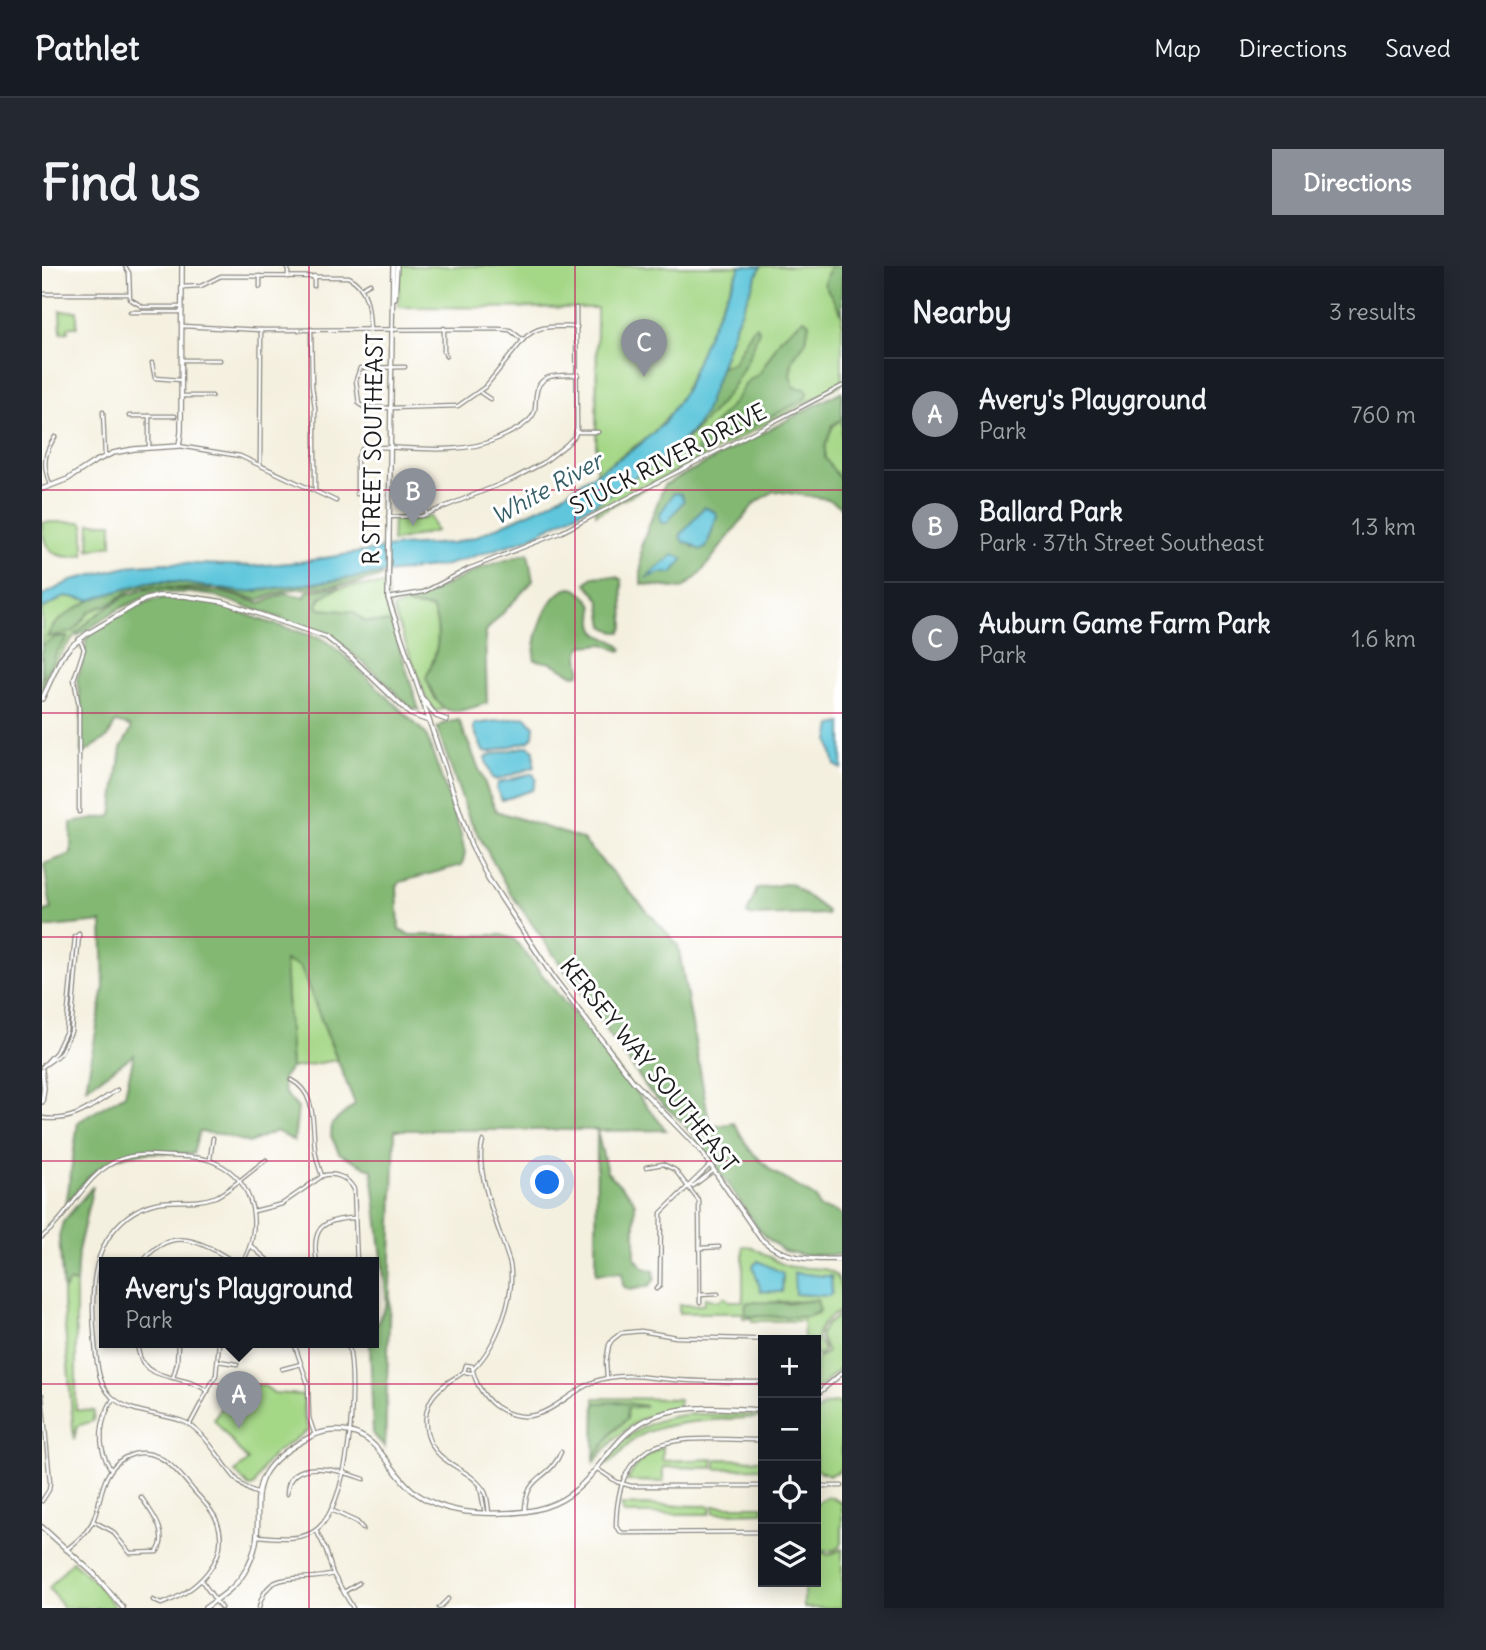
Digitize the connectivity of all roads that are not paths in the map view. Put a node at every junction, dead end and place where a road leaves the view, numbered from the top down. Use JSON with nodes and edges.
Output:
{"nodes":[{"id":1,"x":125,"y":266,"type":"edge"},
{"id":2,"x":182,"y":266,"type":"edge"},
{"id":3,"x":288,"y":266,"type":"edge"},
{"id":4,"x":395,"y":266,"type":"edge"},
{"id":5,"x":260,"y":276,"type":"junction"},
{"id":6,"x":288,"y":276,"type":"junction"},
{"id":7,"x":314,"y":276,"type":"junction"},
{"id":8,"x":370,"y":283,"type":"dead end"},
{"id":9,"x":314,"y":286,"type":"dead end"},
{"id":10,"x":182,"y":287,"type":"junction"},
{"id":11,"x":260,"y":287,"type":"dead end"},
{"id":12,"x":361,"y":288,"type":"junction"},
{"id":13,"x":42,"y":294,"type":"edge"},
{"id":14,"x":128,"y":294,"type":"junction"},
{"id":15,"x":576,"y":308,"type":"dead end"},
{"id":16,"x":182,"y":310,"type":"junction"},
{"id":17,"x":130,"y":312,"type":"dead end"},
{"id":18,"x":182,"y":326,"type":"junction"},
{"id":19,"x":577,"y":327,"type":"junction"},
{"id":20,"x":370,"y":328,"type":"junction"},
{"id":21,"x":444,"y":328,"type":"junction"},
{"id":22,"x":311,"y":329,"type":"junction"},
{"id":23,"x":393,"y":329,"type":"junction"},
{"id":24,"x":261,"y":330,"type":"junction"},
{"id":25,"x":523,"y":340,"type":"junction"},
{"id":26,"x":446,"y":356,"type":"dead end"},
{"id":27,"x":182,"y":360,"type":"junction"},
{"id":28,"x":220,"y":360,"type":"dead end"},
{"id":29,"x":152,"y":363,"type":"dead end"},
{"id":30,"x":392,"y":367,"type":"junction"},
{"id":31,"x":405,"y":367,"type":"dead end"},
{"id":32,"x":578,"y":375,"type":"junction"},
{"id":33,"x":181,"y":380,"type":"junction"},
{"id":34,"x":842,"y":386,"type":"edge"},
{"id":35,"x":480,"y":393,"type":"junction"},
{"id":36,"x":181,"y":396,"type":"junction"},
{"id":37,"x":212,"y":396,"type":"dead end"},
{"id":38,"x":490,"y":399,"type":"dead end"},
{"id":39,"x":391,"y":408,"type":"junction"},
{"id":40,"x":103,"y":412,"type":"dead end"},
{"id":41,"x":129,"y":416,"type":"dead end"},
{"id":42,"x":149,"y":416,"type":"junction"},
{"id":43,"x":175,"y":416,"type":"dead end"},
{"id":44,"x":576,"y":432,"type":"junction"},
{"id":45,"x":598,"y":432,"type":"dead end"},
{"id":46,"x":55,"y":437,"type":"dead end"},
{"id":47,"x":179,"y":446,"type":"junction"},
{"id":48,"x":149,"y":447,"type":"junction"},
{"id":49,"x":390,"y":447,"type":"junction"},
{"id":50,"x":104,"y":456,"type":"junction"},
{"id":51,"x":260,"y":463,"type":"junction"},
{"id":52,"x":50,"y":485,"type":"junction"},
{"id":53,"x":421,"y":487,"type":"dead end"},
{"id":54,"x":42,"y":489,"type":"edge"},
{"id":55,"x":315,"y":490,"type":"junction"},
{"id":56,"x":357,"y":494,"type":"dead end"},
{"id":57,"x":336,"y":501,"type":"dead end"},
{"id":58,"x":426,"y":514,"type":"junction"},
{"id":59,"x":388,"y":517,"type":"junction"},
{"id":60,"x":388,"y":598,"type":"junction"},
{"id":61,"x":79,"y":639,"type":"junction"},
{"id":62,"x":420,"y":694,"type":"junction"},
{"id":63,"x":42,"y":699,"type":"edge"},
{"id":64,"x":447,"y":720,"type":"dead end"},
{"id":65,"x":429,"y":721,"type":"junction"},
{"id":66,"x":79,"y":812,"type":"dead end"},
{"id":67,"x":42,"y":1068,"type":"edge"},
{"id":68,"x":291,"y":1080,"type":"dead end"},
{"id":69,"x":43,"y":1089,"type":"edge"},
{"id":70,"x":117,"y":1090,"type":"dead end"},
{"id":71,"x":42,"y":1102,"type":"edge"},
{"id":72,"x":42,"y":1118,"type":"edge"},
{"id":73,"x":213,"y":1138,"type":"dead end"},
{"id":74,"x":483,"y":1141,"type":"dead end"},
{"id":75,"x":209,"y":1160,"type":"junction"},
{"id":76,"x":266,"y":1160,"type":"dead end"},
{"id":77,"x":710,"y":1165,"type":"junction"},
{"id":78,"x":646,"y":1167,"type":"dead end"},
{"id":79,"x":713,"y":1171,"type":"junction"},
{"id":80,"x":322,"y":1176,"type":"junction"},
{"id":81,"x":239,"y":1180,"type":"junction"},
{"id":82,"x":689,"y":1186,"type":"junction"},
{"id":83,"x":254,"y":1211,"type":"junction"},
{"id":84,"x":355,"y":1218,"type":"junction"},
{"id":85,"x":42,"y":1237,"type":"edge"},
{"id":86,"x":251,"y":1245,"type":"junction"},
{"id":87,"x":719,"y":1247,"type":"dead end"},
{"id":88,"x":701,"y":1248,"type":"junction"},
{"id":89,"x":99,"y":1257,"type":"edge"},
{"id":90,"x":146,"y":1257,"type":"edge"},
{"id":91,"x":226,"y":1257,"type":"edge"},
{"id":92,"x":245,"y":1257,"type":"edge"},
{"id":93,"x":264,"y":1257,"type":"edge"},
{"id":94,"x":316,"y":1257,"type":"edge"},
{"id":95,"x":357,"y":1257,"type":"edge"},
{"id":96,"x":99,"y":1259,"type":"edge"},
{"id":97,"x":842,"y":1259,"type":"edge"},
{"id":98,"x":656,"y":1289,"type":"dead end"},
{"id":99,"x":718,"y":1294,"type":"dead end"},
{"id":100,"x":700,"y":1295,"type":"junction"},
{"id":101,"x":700,"y":1303,"type":"dead end"},
{"id":102,"x":758,"y":1339,"type":"edge"},
{"id":103,"x":138,"y":1348,"type":"edge"},
{"id":104,"x":178,"y":1348,"type":"edge"},
{"id":105,"x":219,"y":1348,"type":"edge"},
{"id":106,"x":296,"y":1348,"type":"edge"},
{"id":107,"x":348,"y":1348,"type":"edge"},
{"id":108,"x":218,"y":1361,"type":"junction"},
{"id":109,"x":237,"y":1364,"type":"dead end"},
{"id":110,"x":301,"y":1364,"type":"junction"},
{"id":111,"x":282,"y":1369,"type":"dead end"},
{"id":112,"x":472,"y":1371,"type":"junction"},
{"id":113,"x":464,"y":1372,"type":"junction"},
{"id":114,"x":842,"y":1373,"type":"edge"},
{"id":115,"x":173,"y":1378,"type":"junction"},
{"id":116,"x":607,"y":1378,"type":"junction"},
{"id":117,"x":758,"y":1382,"type":"edge"},
{"id":118,"x":208,"y":1391,"type":"junction"},
{"id":119,"x":821,"y":1391,"type":"edge"},
{"id":120,"x":42,"y":1396,"type":"edge"},
{"id":121,"x":113,"y":1399,"type":"junction"},
{"id":122,"x":758,"y":1410,"type":"edge"},
{"id":123,"x":190,"y":1424,"type":"junction"},
{"id":124,"x":349,"y":1432,"type":"junction"},
{"id":125,"x":315,"y":1434,"type":"junction"},
{"id":126,"x":758,"y":1440,"type":"edge"},
{"id":127,"x":561,"y":1452,"type":"dead end"},
{"id":128,"x":48,"y":1453,"type":"junction"},
{"id":129,"x":42,"y":1454,"type":"edge"},
{"id":130,"x":596,"y":1468,"type":"junction"},
{"id":131,"x":110,"y":1469,"type":"junction"},
{"id":132,"x":344,"y":1472,"type":"junction"},
{"id":133,"x":365,"y":1479,"type":"dead end"},
{"id":134,"x":621,"y":1483,"type":"junction"},
{"id":135,"x":758,"y":1486,"type":"edge"},
{"id":136,"x":821,"y":1486,"type":"edge"},
{"id":137,"x":842,"y":1486,"type":"edge"},
{"id":138,"x":257,"y":1493,"type":"junction"},
{"id":139,"x":287,"y":1494,"type":"dead end"},
{"id":140,"x":141,"y":1497,"type":"dead end"},
{"id":141,"x":42,"y":1501,"type":"edge"},
{"id":142,"x":331,"y":1510,"type":"junction"},
{"id":143,"x":525,"y":1512,"type":"junction"},
{"id":144,"x":487,"y":1513,"type":"junction"},
{"id":145,"x":93,"y":1521,"type":"junction"},
{"id":146,"x":42,"y":1527,"type":"edge"},
{"id":147,"x":363,"y":1529,"type":"dead end"},
{"id":148,"x":316,"y":1530,"type":"junction"},
{"id":149,"x":219,"y":1531,"type":"junction"},
{"id":150,"x":224,"y":1531,"type":"dead end"},
{"id":151,"x":758,"y":1532,"type":"edge"},
{"id":152,"x":256,"y":1536,"type":"junction"},
{"id":153,"x":66,"y":1550,"type":"junction"},
{"id":154,"x":333,"y":1574,"type":"junction"},
{"id":155,"x":201,"y":1580,"type":"junction"},
{"id":156,"x":359,"y":1583,"type":"dead end"},
{"id":157,"x":344,"y":1592,"type":"junction"},
{"id":158,"x":448,"y":1599,"type":"dead end"},
{"id":159,"x":153,"y":1600,"type":"dead end"},
{"id":160,"x":216,"y":1600,"type":"junction"},
{"id":161,"x":123,"y":1608,"type":"edge"},
{"id":162,"x":205,"y":1608,"type":"edge"},
{"id":163,"x":221,"y":1608,"type":"edge"},
{"id":164,"x":259,"y":1608,"type":"edge"},
{"id":165,"x":353,"y":1608,"type":"edge"},
{"id":166,"x":439,"y":1608,"type":"edge"}],
"edges":[{"from":1,"to":14,"type":"street"},
{"from":2,"to":10,"type":"street"},
{"from":3,"to":6,"type":"street"},
{"from":4,"to":23,"type":"street","name":"R STREET SOUTHEAST"},
{"from":5,"to":6,"type":"street"},
{"from":5,"to":10,"type":"street"},
{"from":5,"to":11,"type":"street"},
{"from":6,"to":7,"type":"street"},
{"from":7,"to":9,"type":"street"},
{"from":7,"to":12,"type":"street"},
{"from":8,"to":12,"type":"street"},
{"from":10,"to":16,"type":"street"},
{"from":12,"to":20,"type":"street"},
{"from":13,"to":14,"type":"street"},
{"from":14,"to":16,"type":"street"},
{"from":15,"to":19,"type":"street"},
{"from":16,"to":17,"type":"street"},
{"from":16,"to":18,"type":"street"},
{"from":18,"to":24,"type":"street"},
{"from":18,"to":27,"type":"street"},
{"from":19,"to":25,"type":"street"},
{"from":19,"to":32,"type":"street"},
{"from":20,"to":22,"type":"street"},
{"from":20,"to":23,"type":"street"},
{"from":21,"to":23,"type":"street"},
{"from":21,"to":25,"type":"street"},
{"from":21,"to":26,"type":"street"},
{"from":22,"to":24,"type":"street"},
{"from":22,"to":55,"type":"street"},
{"from":23,"to":30,"type":"street","name":"R STREET SOUTHEAST"},
{"from":24,"to":51,"type":"street"},
{"from":25,"to":35,"type":"street"},
{"from":27,"to":28,"type":"street"},
{"from":27,"to":33,"type":"street"},
{"from":29,"to":33,"type":"street"},
{"from":30,"to":31,"type":"street"},
{"from":30,"to":39,"type":"street","name":"R STREET SOUTHEAST"},
{"from":30,"to":39,"type":"street"},
{"from":32,"to":44,"type":"street"},
{"from":32,"to":49,"type":"street"},
{"from":33,"to":36,"type":"street"},
{"from":34,"to":60,"type":"street","name":"STUCK RIVER DRIVE"},
{"from":35,"to":38,"type":"street"},
{"from":35,"to":39,"type":"street"},
{"from":36,"to":37,"type":"street"},
{"from":36,"to":47,"type":"street"},
{"from":39,"to":49,"type":"street","name":"R STREET SOUTHEAST"},
{"from":40,"to":50,"type":"street"},
{"from":41,"to":42,"type":"street"},
{"from":42,"to":43,"type":"street"},
{"from":42,"to":48,"type":"street"},
{"from":44,"to":45,"type":"street"},
{"from":44,"to":58,"type":"street"},
{"from":46,"to":52,"type":"street"},
{"from":47,"to":48,"type":"street"},
{"from":47,"to":51,"type":"street"},
{"from":48,"to":50,"type":"street"},
{"from":49,"to":56,"type":"street"},
{"from":49,"to":59,"type":"street","name":"R STREET SOUTHEAST"},
{"from":50,"to":52,"type":"street"},
{"from":51,"to":55,"type":"street"},
{"from":52,"to":54,"type":"street"},
{"from":53,"to":58,"type":"street"},
{"from":55,"to":57,"type":"street"},
{"from":58,"to":59,"type":"street"},
{"from":59,"to":60,"type":"street","name":"R STREET SOUTHEAST"},
{"from":60,"to":62,"type":"street","name":"KERSEY WAY SOUTHEAST"},
{"from":61,"to":63,"type":"street"},
{"from":61,"to":65,"type":"street"},
{"from":61,"to":66,"type":"street"},
{"from":62,"to":64,"type":"street"},
{"from":62,"to":65,"type":"street","name":"KERSEY WAY SOUTHEAST"},
{"from":65,"to":77,"type":"street","name":"KERSEY WAY SOUTHEAST"},
{"from":67,"to":67,"type":"street"},
{"from":67,"to":69,"type":"street"},
{"from":68,"to":80,"type":"street"},
{"from":69,"to":71,"type":"street"},
{"from":70,"to":72,"type":"street"},
{"from":73,"to":75,"type":"street"},
{"from":74,"to":112,"type":"street"},
{"from":75,"to":81,"type":"street"},
{"from":75,"to":85,"type":"street"},
{"from":76,"to":81,"type":"street"},
{"from":77,"to":79,"type":"street","name":"KERSEY WAY SOUTHEAST"},
{"from":77,"to":82,"type":"street"},
{"from":78,"to":82,"type":"street"},
{"from":79,"to":82,"type":"street"},
{"from":79,"to":97,"type":"street","name":"KERSEY WAY SOUTHEAST"},
{"from":80,"to":83,"type":"street"},
{"from":80,"to":84,"type":"street"},
{"from":81,"to":83,"type":"street"},
{"from":81,"to":89,"type":"street"},
{"from":82,"to":88,"type":"street"},
{"from":82,"to":98,"type":"street"},
{"from":83,"to":86,"type":"street"},
{"from":84,"to":94,"type":"street"},
{"from":84,"to":95,"type":"street"},
{"from":86,"to":92,"type":"street"},
{"from":86,"to":93,"type":"street"},
{"from":87,"to":88,"type":"street"},
{"from":88,"to":100,"type":"street"},
{"from":90,"to":91,"type":"street"},
{"from":96,"to":121,"type":"street"},
{"from":99,"to":100,"type":"street"},
{"from":100,"to":101,"type":"street"},
{"from":102,"to":116,"type":"street"},
{"from":103,"to":115,"type":"street"},
{"from":104,"to":115,"type":"street"},
{"from":105,"to":108,"type":"street"},
{"from":106,"to":110,"type":"street"},
{"from":107,"to":124,"type":"street"},
{"from":108,"to":109,"type":"street"},
{"from":108,"to":118,"type":"street"},
{"from":110,"to":111,"type":"street"},
{"from":110,"to":125,"type":"street"},
{"from":112,"to":113,"type":"street"},
{"from":112,"to":113,"type":"street"},
{"from":112,"to":116,"type":"street"},
{"from":113,"to":144,"type":"street"},
{"from":114,"to":119,"type":"street"},
{"from":115,"to":118,"type":"street"},
{"from":116,"to":117,"type":"street"},
{"from":118,"to":123,"type":"street"},
{"from":120,"to":128,"type":"street"},
{"from":121,"to":123,"type":"street"},
{"from":121,"to":131,"type":"street"},
{"from":122,"to":130,"type":"street"},
{"from":123,"to":138,"type":"street"},
{"from":124,"to":125,"type":"street"},
{"from":124,"to":132,"type":"street"},
{"from":124,"to":144,"type":"street"},
{"from":125,"to":138,"type":"street"},
{"from":126,"to":134,"type":"street"},
{"from":127,"to":143,"type":"street"},
{"from":128,"to":129,"type":"street"},
{"from":128,"to":141,"type":"street"},
{"from":130,"to":134,"type":"street"},
{"from":130,"to":143,"type":"street"},
{"from":131,"to":145,"type":"street"},
{"from":131,"to":149,"type":"street"},
{"from":132,"to":133,"type":"street"},
{"from":132,"to":139,"type":"street"},
{"from":132,"to":142,"type":"street"},
{"from":134,"to":135,"type":"street"},
{"from":134,"to":151,"type":"street"},
{"from":136,"to":137,"type":"street"},
{"from":138,"to":152,"type":"street"},
{"from":140,"to":145,"type":"street"},
{"from":142,"to":147,"type":"street"},
{"from":142,"to":148,"type":"street"},
{"from":143,"to":144,"type":"street"},
{"from":145,"to":153,"type":"street"},
{"from":146,"to":153,"type":"street"},
{"from":148,"to":152,"type":"street"},
{"from":148,"to":154,"type":"street"},
{"from":149,"to":150,"type":"street"},
{"from":149,"to":155,"type":"street"},
{"from":152,"to":160,"type":"street"},
{"from":153,"to":161,"type":"street"},
{"from":154,"to":157,"type":"street"},
{"from":154,"to":164,"type":"street"},
{"from":155,"to":159,"type":"street"},
{"from":155,"to":160,"type":"street"},
{"from":156,"to":157,"type":"street"},
{"from":157,"to":165,"type":"street"},
{"from":158,"to":166,"type":"street"},
{"from":160,"to":162,"type":"street"},
{"from":160,"to":163,"type":"street"}]}
